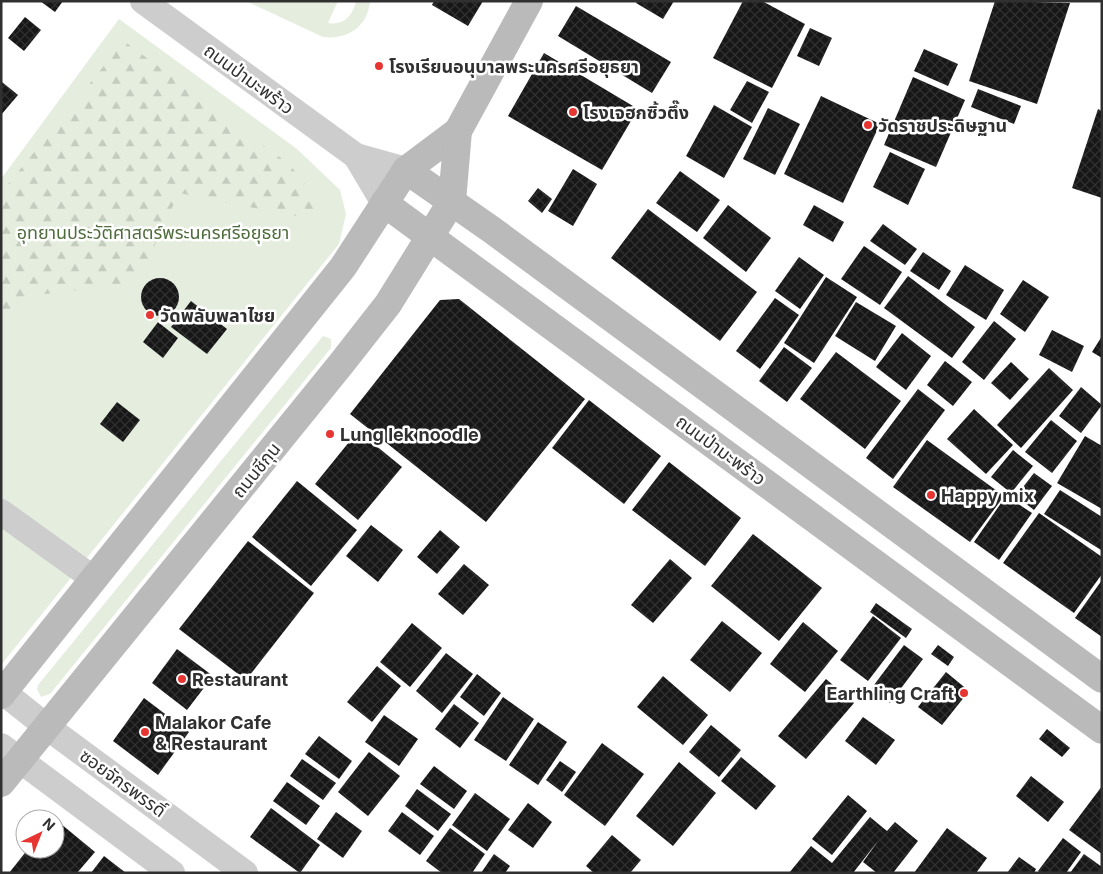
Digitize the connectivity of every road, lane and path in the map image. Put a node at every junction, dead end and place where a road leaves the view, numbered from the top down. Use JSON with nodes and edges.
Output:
{"nodes":[{"id":1,"x":143,"y":1,"type":"edge"},
{"id":2,"x":529,"y":1,"type":"edge"},
{"id":3,"x":458,"y":131,"type":"junction"},
{"id":4,"x":356,"y":156,"type":"junction"},
{"id":5,"x":406,"y":170,"type":"junction"},
{"id":6,"x":452,"y":201,"type":"junction"},
{"id":7,"x":384,"y":203,"type":"junction"},
{"id":8,"x":430,"y":236,"type":"junction"},
{"id":9,"x":1,"y":512,"type":"edge"},
{"id":10,"x":94,"y":579,"type":"junction"},
{"id":11,"x":1102,"y":679,"type":"edge"},
{"id":12,"x":2,"y":693,"type":"edge"},
{"id":13,"x":47,"y":727,"type":"junction"},
{"id":14,"x":1102,"y":730,"type":"edge"},
{"id":15,"x":10,"y":753,"type":"edge"},
{"id":16,"x":1,"y":782,"type":"edge"},
{"id":17,"x":172,"y":873,"type":"edge"},
{"id":18,"x":245,"y":873,"type":"edge"}],
"edges":[{"from":1,"to":4,"type":"street","name":"ถนนป่ามะพร้าว"},
{"from":2,"to":3,"type":"street","name":"ถนนชีกุน"},
{"from":3,"to":5,"type":"street","name":"ถนนชีกุน"},
{"from":3,"to":6,"type":"street","name":"ถนนชีกุน"},
{"from":4,"to":5,"type":"street","name":"ถนนป่ามะพร้าว"},
{"from":4,"to":7,"type":"street","name":"ถนนป่ามะพร้าว"},
{"from":5,"to":6,"type":"street","name":"ถนนป่ามะพร้าว"},
{"from":5,"to":7,"type":"street","name":"ถนนชีกุน"},
{"from":6,"to":8,"type":"street","name":"ถนนชีกุน"},
{"from":6,"to":11,"type":"street","name":"ถนนป่ามะพร้าว"},
{"from":7,"to":8,"type":"street","name":"ถนนป่ามะพร้าว"},
{"from":7,"to":10,"type":"street","name":"ถนนชีกุน"},
{"from":8,"to":13,"type":"street","name":"ถนนชีกุน"},
{"from":8,"to":14,"type":"street","name":"ถนนป่ามะพร้าว"},
{"from":9,"to":10,"type":"street"},
{"from":10,"to":12,"type":"street","name":"ถนนชีกุน"},
{"from":12,"to":13,"type":"street","name":"ซอยจักรพรรดิ์"},
{"from":13,"to":15,"type":"street","name":"ถนนชีกุน"},
{"from":13,"to":18,"type":"street","name":"ซอยจักรพรรดิ์"},
{"from":15,"to":16,"type":"street","name":"ถนนชีกุน"},
{"from":15,"to":17,"type":"street"}]}
